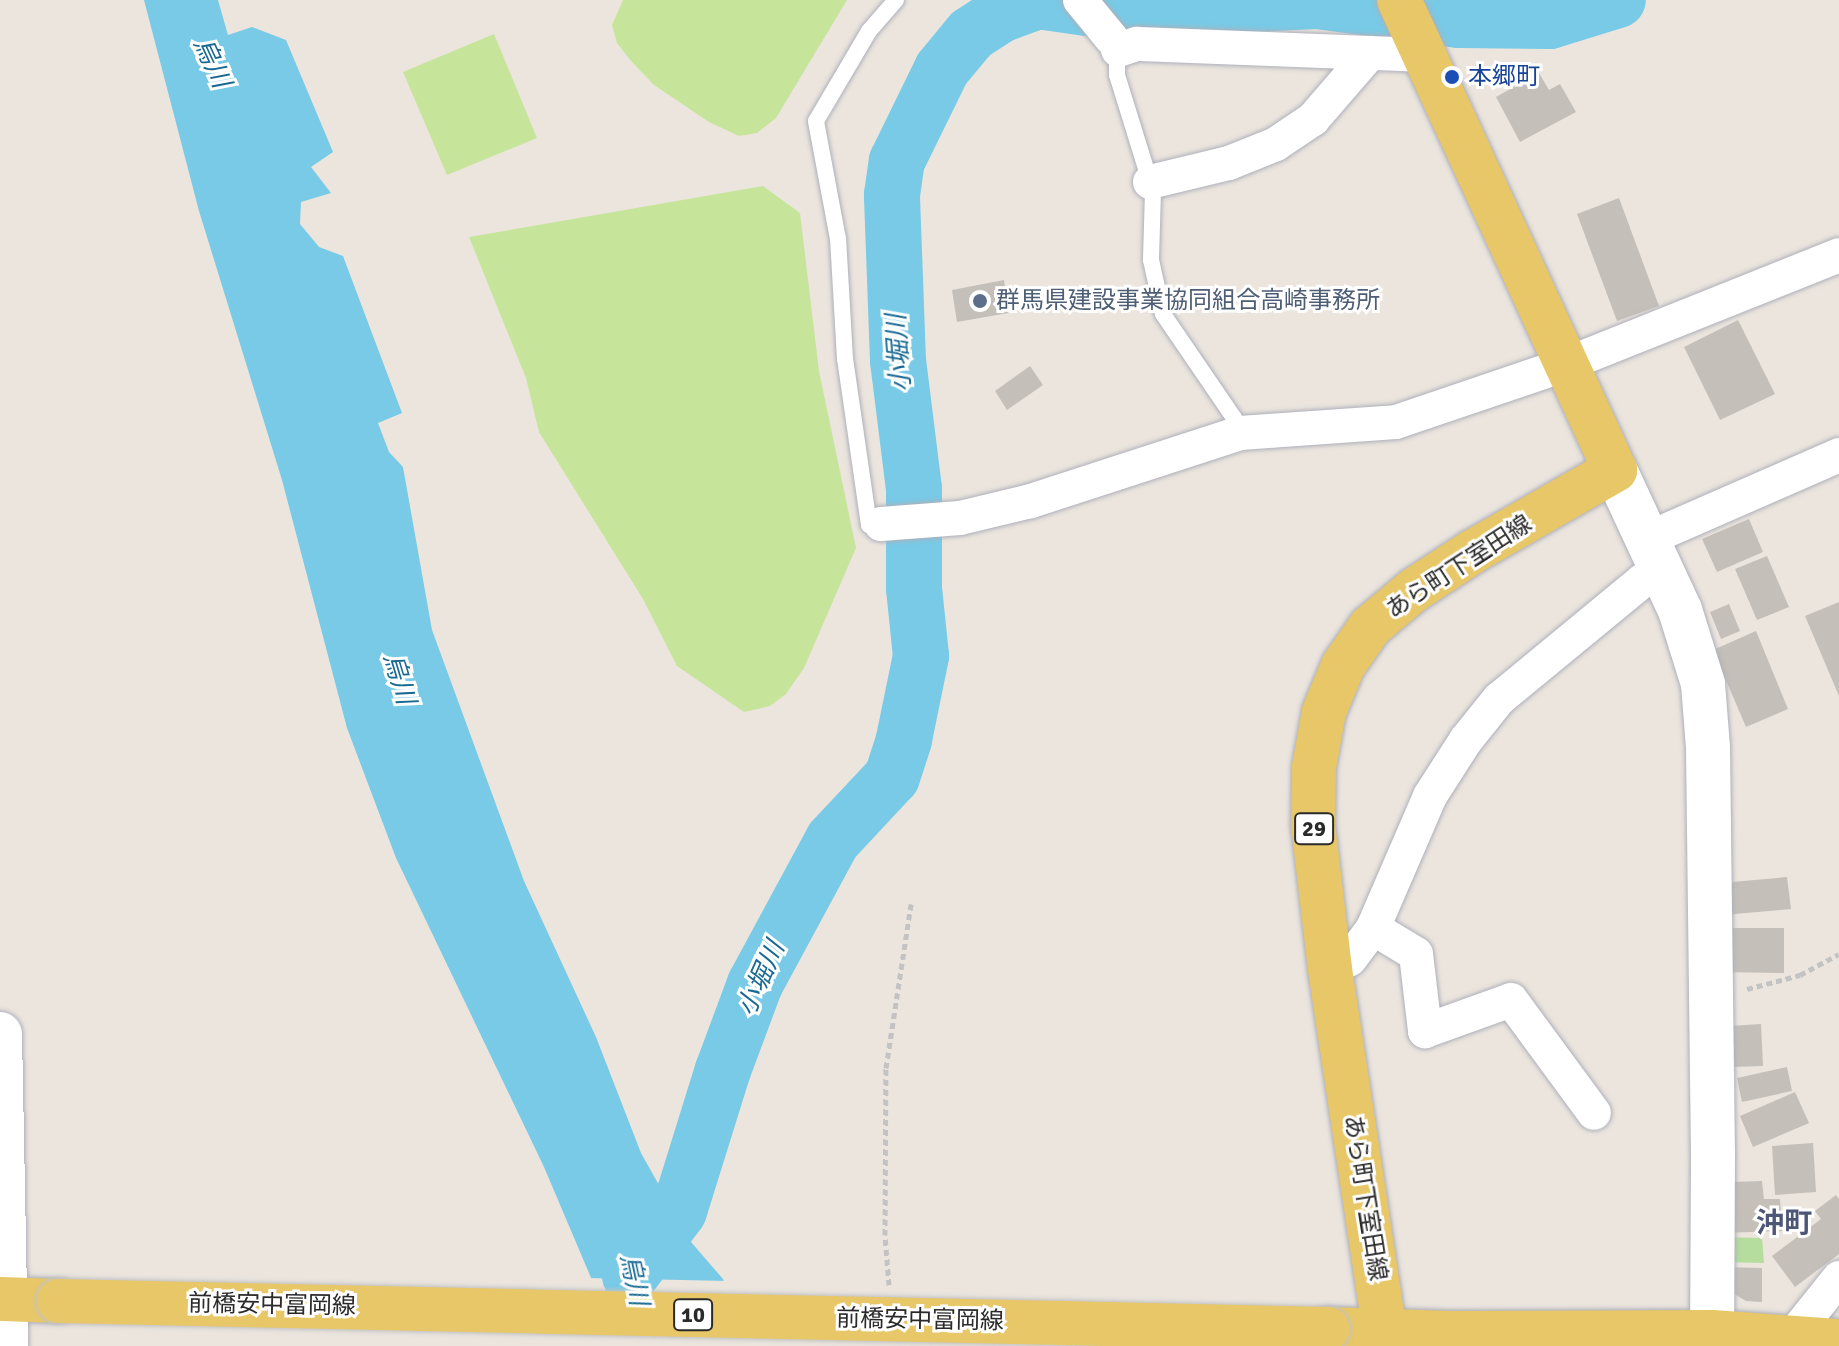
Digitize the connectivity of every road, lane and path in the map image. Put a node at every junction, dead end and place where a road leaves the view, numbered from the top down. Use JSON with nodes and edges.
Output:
{"nodes":[{"id":1,"x":896,"y":0,"type":"edge"},
{"id":2,"x":1080,"y":0,"type":"edge"},
{"id":3,"x":1413,"y":31,"type":"edge"},
{"id":4,"x":1115,"y":44,"type":"junction"},
{"id":5,"x":1370,"y":53,"type":"junction"},
{"id":6,"x":1150,"y":182,"type":"junction"},
{"id":7,"x":1839,"y":255,"type":"edge"},
{"id":8,"x":1567,"y":364,"type":"junction"},
{"id":9,"x":1240,"y":433,"type":"junction"},
{"id":10,"x":1839,"y":455,"type":"edge"},
{"id":11,"x":1615,"y":470,"type":"junction"},
{"id":12,"x":881,"y":524,"type":"joint"},
{"id":13,"x":1654,"y":555,"type":"junction"},
{"id":14,"x":911,"y":904,"type":"dead end"},
{"id":15,"x":1373,"y":928,"type":"junction"},
{"id":16,"x":1839,"y":954,"type":"edge"},
{"id":17,"x":1330,"y":969,"type":"junction"},
{"id":18,"x":1711,"y":998,"type":"junction"},
{"id":19,"x":0,"y":1034,"type":"edge"},
{"id":20,"x":1594,"y":1113,"type":"dead end"},
{"id":21,"x":1839,"y":1278,"type":"edge"},
{"id":22,"x":2,"y":1299,"type":"edge"},
{"id":23,"x":891,"y":1299,"type":"dead end"},
{"id":24,"x":1386,"y":1338,"type":"edge"},
{"id":25,"x":1712,"y":1339,"type":"edge"},
{"id":26,"x":1816,"y":1341,"type":"edge"},
{"id":27,"x":6,"y":1346,"type":"edge"}],
"edges":[{"from":1,"to":12,"type":"lane"},
{"from":2,"to":4,"type":"street"},
{"from":3,"to":5,"type":"street"},
{"from":3,"to":8,"type":"main road"},
{"from":4,"to":5,"type":"street"},
{"from":4,"to":6,"type":"lane"},
{"from":5,"to":6,"type":"street"},
{"from":6,"to":9,"type":"lane"},
{"from":7,"to":8,"type":"street"},
{"from":8,"to":9,"type":"street"},
{"from":8,"to":11,"type":"main road"},
{"from":9,"to":12,"type":"street"},
{"from":10,"to":13,"type":"street"},
{"from":11,"to":13,"type":"street"},
{"from":11,"to":17,"type":"main road","name":"あら町下室田線","number":"29"},
{"from":13,"to":15,"type":"street"},
{"from":13,"to":18,"type":"street"},
{"from":14,"to":23,"type":"path"},
{"from":15,"to":17,"type":"street"},
{"from":15,"to":20,"type":"street"},
{"from":16,"to":18,"type":"path"},
{"from":17,"to":24,"type":"main road","name":"あら町下室田線","number":"29"},
{"from":18,"to":25,"type":"street"},
{"from":19,"to":22,"type":"street"},
{"from":21,"to":26,"type":"street"},
{"from":22,"to":24,"type":"main road","name":"前橋安中富岡線","number":"10","bridge":true},
{"from":22,"to":27,"type":"street"},
{"from":24,"to":25,"type":"main road","name":"前橋安中富岡線","number":"10"},
{"from":25,"to":26,"type":"main road","name":"前橋安中富岡線","number":"10"}]}
